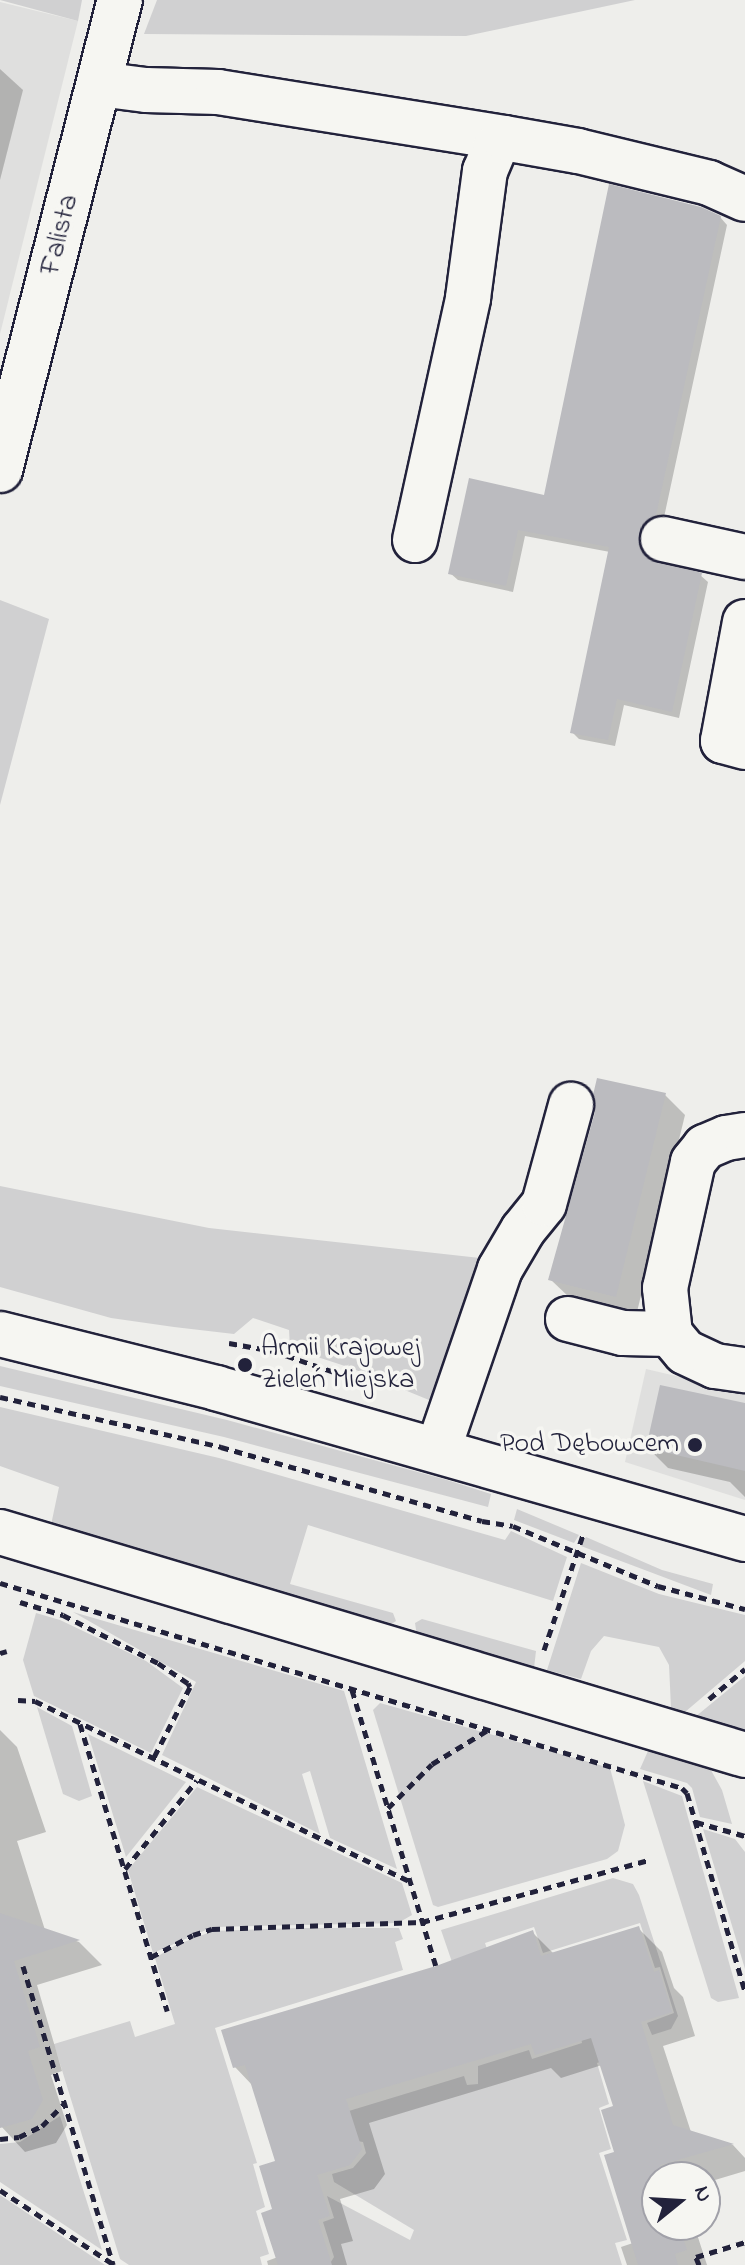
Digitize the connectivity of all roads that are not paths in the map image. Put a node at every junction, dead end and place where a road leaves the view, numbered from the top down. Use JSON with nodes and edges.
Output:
{"nodes":[{"id":1,"x":120,"y":0,"type":"edge"},
{"id":2,"x":99,"y":84,"type":"junction"},
{"id":3,"x":504,"y":138,"type":"junction"},
{"id":4,"x":745,"y":199,"type":"edge"},
{"id":5,"x":0,"y":470,"type":"edge"},
{"id":6,"x":663,"y":539,"type":"dead end"},
{"id":7,"x":415,"y":540,"type":"dead end"},
{"id":8,"x":745,"y":557,"type":"edge"},
{"id":9,"x":745,"y":622,"type":"edge"},
{"id":10,"x":745,"y":747,"type":"edge"},
{"id":11,"x":571,"y":1105,"type":"dead end"},
{"id":12,"x":745,"y":1135,"type":"edge"},
{"id":13,"x":568,"y":1319,"type":"dead end"},
{"id":14,"x":0,"y":1334,"type":"edge"},
{"id":15,"x":670,"y":1334,"type":"junction"},
{"id":16,"x":745,"y":1370,"type":"edge"},
{"id":17,"x":438,"y":1450,"type":"junction"},
{"id":18,"x":0,"y":1532,"type":"edge"},
{"id":19,"x":745,"y":1539,"type":"edge"},
{"id":20,"x":745,"y":1755,"type":"edge"}],
"edges":[{"from":1,"to":2,"type":"street","name":"Falista"},
{"from":2,"to":3,"type":"street"},
{"from":2,"to":5,"type":"street","name":"Falista"},
{"from":3,"to":4,"type":"street"},
{"from":3,"to":7,"type":"street"},
{"from":6,"to":8,"type":"street"},
{"from":9,"to":10,"type":"street"},
{"from":11,"to":17,"type":"street"},
{"from":12,"to":15,"type":"street"},
{"from":13,"to":15,"type":"street"},
{"from":14,"to":17,"type":"street"},
{"from":15,"to":16,"type":"street"},
{"from":17,"to":19,"type":"street"},
{"from":18,"to":20,"type":"street"}]}
